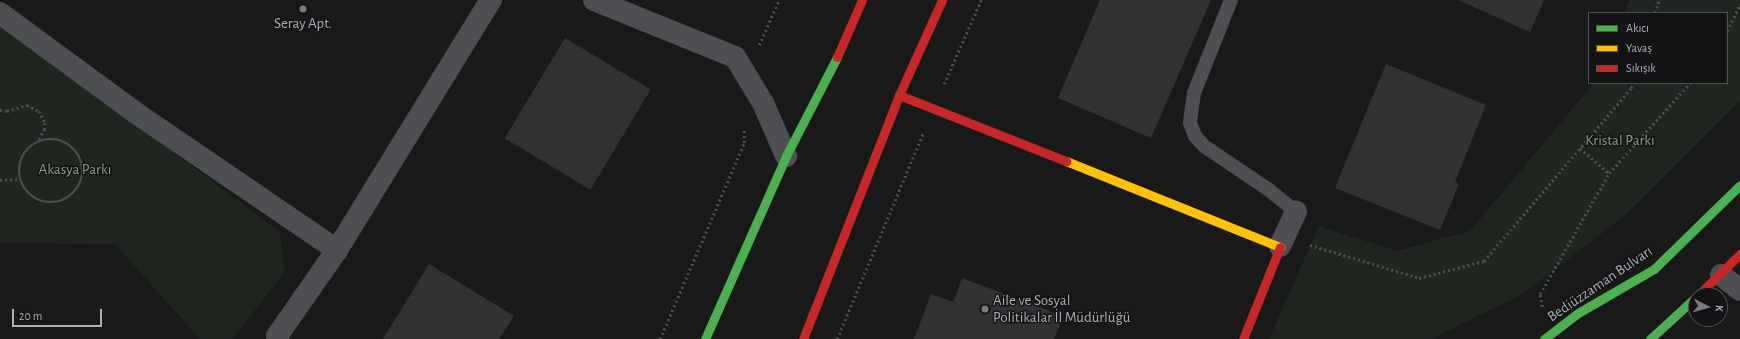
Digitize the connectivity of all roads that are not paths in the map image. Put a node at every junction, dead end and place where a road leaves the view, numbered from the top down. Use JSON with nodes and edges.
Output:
{"nodes":[{"id":1,"x":491,"y":0,"type":"edge"},
{"id":2,"x":594,"y":0,"type":"edge"},
{"id":3,"x":862,"y":0,"type":"edge"},
{"id":4,"x":942,"y":0,"type":"edge"},
{"id":5,"x":1231,"y":0,"type":"edge"},
{"id":6,"x":0,"y":13,"type":"edge"},
{"id":7,"x":899,"y":95,"type":"junction"},
{"id":8,"x":786,"y":156,"type":"junction"},
{"id":9,"x":1740,"y":185,"type":"edge"},
{"id":10,"x":1296,"y":212,"type":"joint"},
{"id":11,"x":1281,"y":242,"type":"junction"},
{"id":12,"x":337,"y":250,"type":"junction"},
{"id":13,"x":1740,"y":254,"type":"edge"},
{"id":14,"x":1721,"y":275,"type":"junction"},
{"id":15,"x":1707,"y":287,"type":"edge"},
{"id":16,"x":1740,"y":290,"type":"edge"},
{"id":17,"x":1688,"y":304,"type":"edge"},
{"id":18,"x":1546,"y":338,"type":"edge"},
{"id":19,"x":278,"y":339,"type":"edge"},
{"id":20,"x":705,"y":339,"type":"edge"},
{"id":21,"x":803,"y":339,"type":"edge"},
{"id":22,"x":1243,"y":339,"type":"edge"},
{"id":23,"x":1650,"y":339,"type":"edge"}],
"edges":[{"from":1,"to":12,"type":"street"},
{"from":2,"to":8,"type":"street"},
{"from":3,"to":8,"type":"street"},
{"from":4,"to":7,"type":"street"},
{"from":5,"to":10,"type":"lane"},
{"from":6,"to":12,"type":"street"},
{"from":7,"to":11,"type":"street"},
{"from":7,"to":21,"type":"street"},
{"from":8,"to":20,"type":"street"},
{"from":9,"to":18,"type":"street","name":"Bediüzzaman Bulvarı"},
{"from":10,"to":11,"type":"street"},
{"from":11,"to":22,"type":"street"},
{"from":12,"to":19,"type":"street"},
{"from":13,"to":14,"type":"street"},
{"from":14,"to":15,"type":"street"},
{"from":14,"to":16,"type":"street"},
{"from":17,"to":23,"type":"street"}]}
